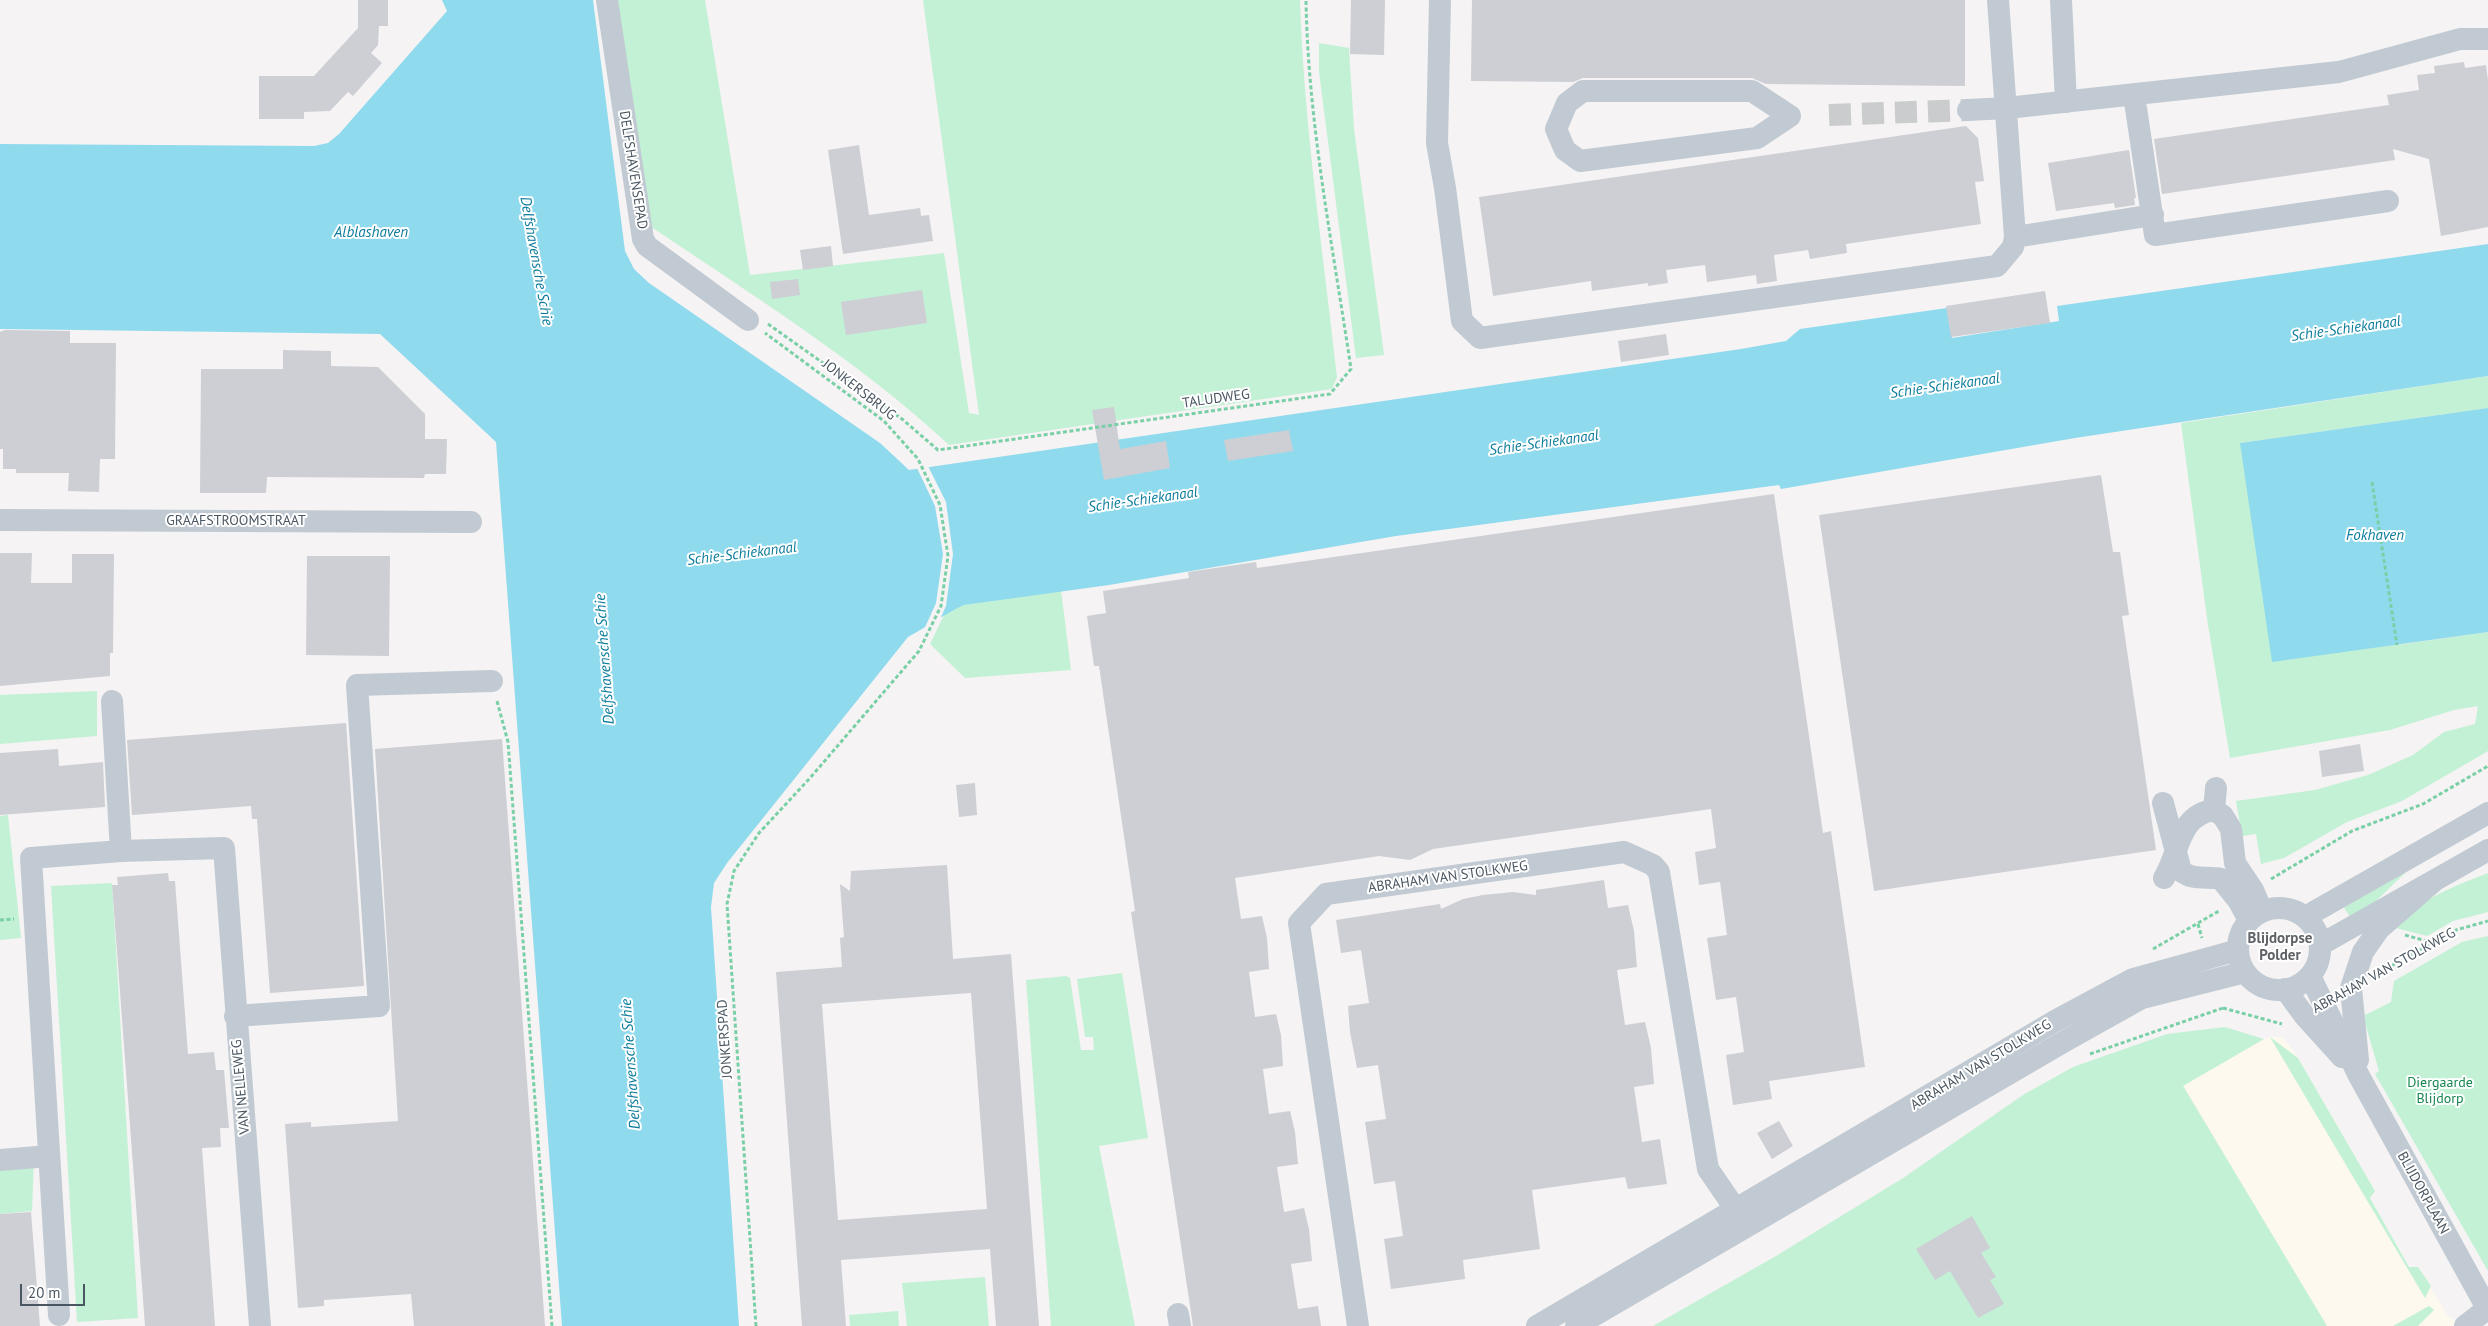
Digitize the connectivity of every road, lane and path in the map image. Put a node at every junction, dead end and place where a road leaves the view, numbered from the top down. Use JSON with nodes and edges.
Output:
{"nodes":[{"id":1,"x":606,"y":0,"type":"edge"},
{"id":2,"x":1306,"y":0,"type":"edge"},
{"id":3,"x":1440,"y":0,"type":"edge"},
{"id":4,"x":1998,"y":0,"type":"edge"},
{"id":5,"x":2061,"y":0,"type":"edge"},
{"id":6,"x":2488,"y":39,"type":"edge"},
{"id":7,"x":2134,"y":95,"type":"junction"},
{"id":8,"x":2066,"y":102,"type":"junction"},
{"id":9,"x":2007,"y":108,"type":"junction"},
{"id":10,"x":1968,"y":110,"type":"tunnel mouth"},
{"id":11,"x":1790,"y":116,"type":"joint"},
{"id":12,"x":2388,"y":201,"type":"dead end"},
{"id":13,"x":2153,"y":215,"type":"junction"},
{"id":14,"x":2015,"y":237,"type":"junction"},
{"id":15,"x":748,"y":320,"type":"junction"},
{"id":16,"x":2372,"y":482,"type":"dead end"},
{"id":17,"x":0,"y":520,"type":"edge"},
{"id":18,"x":471,"y":522,"type":"dead end"},
{"id":19,"x":2397,"y":645,"type":"dead end"},
{"id":20,"x":492,"y":681,"type":"joint"},
{"id":21,"x":112,"y":701,"type":"dead end"},
{"id":22,"x":2488,"y":766,"type":"edge"},
{"id":23,"x":810,"y":778,"type":"joint"},
{"id":24,"x":2163,"y":804,"type":"dead end"},
{"id":25,"x":2488,"y":813,"type":"edge"},
{"id":26,"x":121,"y":851,"type":"junction"},
{"id":27,"x":2176,"y":853,"type":"junction"},
{"id":28,"x":2486,"y":853,"type":"edge"},
{"id":29,"x":2233,"y":877,"type":"junction"},
{"id":30,"x":2197,"y":878,"type":"junction"},
{"id":31,"x":2433,"y":882,"type":"junction"},
{"id":32,"x":2246,"y":895,"type":"junction"},
{"id":33,"x":2256,"y":916,"type":"junction"},
{"id":34,"x":2305,"y":917,"type":"junction"},
{"id":35,"x":2488,"y":921,"type":"edge"},
{"id":36,"x":2198,"y":924,"type":"dead end"},
{"id":37,"x":2320,"y":944,"type":"junction"},
{"id":38,"x":2238,"y":950,"type":"junction"},
{"id":39,"x":2245,"y":972,"type":"junction"},
{"id":40,"x":2310,"y":976,"type":"junction"},
{"id":41,"x":2351,"y":988,"type":"junction"},
{"id":42,"x":2285,"y":989,"type":"junction"},
{"id":43,"x":2223,"y":1008,"type":"dead end"},
{"id":44,"x":2304,"y":1015,"type":"junction"},
{"id":45,"x":235,"y":1016,"type":"junction"},
{"id":46,"x":2359,"y":1076,"type":"junction"},
{"id":47,"x":49,"y":1156,"type":"junction"},
{"id":48,"x":0,"y":1160,"type":"edge"},
{"id":49,"x":1742,"y":1218,"type":"junction"},
{"id":50,"x":59,"y":1315,"type":"dead end"},
{"id":51,"x":2485,"y":1315,"type":"edge"},
{"id":52,"x":260,"y":1326,"type":"edge"},
{"id":53,"x":552,"y":1326,"type":"edge"},
{"id":54,"x":756,"y":1326,"type":"edge"},
{"id":55,"x":1358,"y":1326,"type":"edge"},
{"id":56,"x":1537,"y":1326,"type":"edge"},
{"id":57,"x":1576,"y":1326,"type":"edge"},
{"id":58,"x":2465,"y":1326,"type":"edge"}],
"edges":[{"from":1,"to":15,"type":"street","name":"DELFSHAVENSEPAD"},
{"from":2,"to":15,"type":"path","name":"TALUDWEG"},
{"from":3,"to":14,"type":"street"},
{"from":4,"to":9,"type":"street"},
{"from":5,"to":8,"type":"street"},
{"from":6,"to":7,"type":"street"},
{"from":7,"to":8,"type":"street"},
{"from":7,"to":13,"type":"street"},
{"from":8,"to":9,"type":"street"},
{"from":9,"to":10,"type":"street"},
{"from":9,"to":14,"type":"street"},
{"from":11,"to":11,"type":"street"},
{"from":12,"to":13,"type":"street"},
{"from":13,"to":14,"type":"street"},
{"from":15,"to":23,"type":"path","name":"JONKERSBRUG"},
{"from":16,"to":19,"type":"path"},
{"from":17,"to":18,"type":"street","name":"GRAAFSTROOMSTRAAT"},
{"from":20,"to":45,"type":"street"},
{"from":20,"to":53,"type":"path"},
{"from":21,"to":26,"type":"street"},
{"from":22,"to":32,"type":"path"},
{"from":23,"to":54,"type":"path","name":"JONKERSPAD"},
{"from":24,"to":27,"type":"street"},
{"from":25,"to":34,"type":"street"},
{"from":26,"to":45,"type":"street","name":"VAN NELLEWEG"},
{"from":26,"to":47,"type":"street"},
{"from":27,"to":29,"type":"street"},
{"from":27,"to":30,"type":"street"},
{"from":27,"to":30,"type":"street"},
{"from":28,"to":31,"type":"street"},
{"from":29,"to":30,"type":"street"},
{"from":29,"to":32,"type":"street"},
{"from":31,"to":37,"type":"street"},
{"from":31,"to":41,"type":"street","name":"BLIJDORPLAAN"},
{"from":32,"to":33,"type":"street"},
{"from":32,"to":36,"type":"path"},
{"from":33,"to":34,"type":"street"},
{"from":33,"to":38,"type":"street"},
{"from":34,"to":37,"type":"street"},
{"from":35,"to":41,"type":"path","name":"ABRAHAM VAN STOLKWEG"},
{"from":37,"to":40,"type":"street"},
{"from":38,"to":39,"type":"street"},
{"from":38,"to":49,"type":"street","name":"ABRAHAM VAN STOLKWEG"},
{"from":39,"to":42,"type":"street"},
{"from":39,"to":49,"type":"street","name":"ABRAHAM VAN STOLKWEG"},
{"from":40,"to":42,"type":"street"},
{"from":40,"to":46,"type":"street","name":"BLIJDORPLAAN"},
{"from":41,"to":46,"type":"street","name":"BLIJDORPLAAN"},
{"from":42,"to":44,"type":"street","name":"BLIJDORPLAAN"},
{"from":43,"to":44,"type":"path","name":"ABRAHAM VAN STOLKWEG"},
{"from":44,"to":46,"type":"street","name":"BLIJDORPLAAN"},
{"from":45,"to":52,"type":"street","name":"VAN NELLEWEG"},
{"from":46,"to":51,"type":"street","name":"BLIJDORPLAAN"},
{"from":47,"to":48,"type":"street"},
{"from":47,"to":50,"type":"street"},
{"from":49,"to":55,"type":"street","name":"ABRAHAM VAN STOLKWEG"},
{"from":49,"to":56,"type":"street","name":"ABRAHAM VAN STOLKWEG"},
{"from":49,"to":57,"type":"street","name":"ABRAHAM VAN STOLKWEG"},
{"from":51,"to":58,"type":"street"}]}
